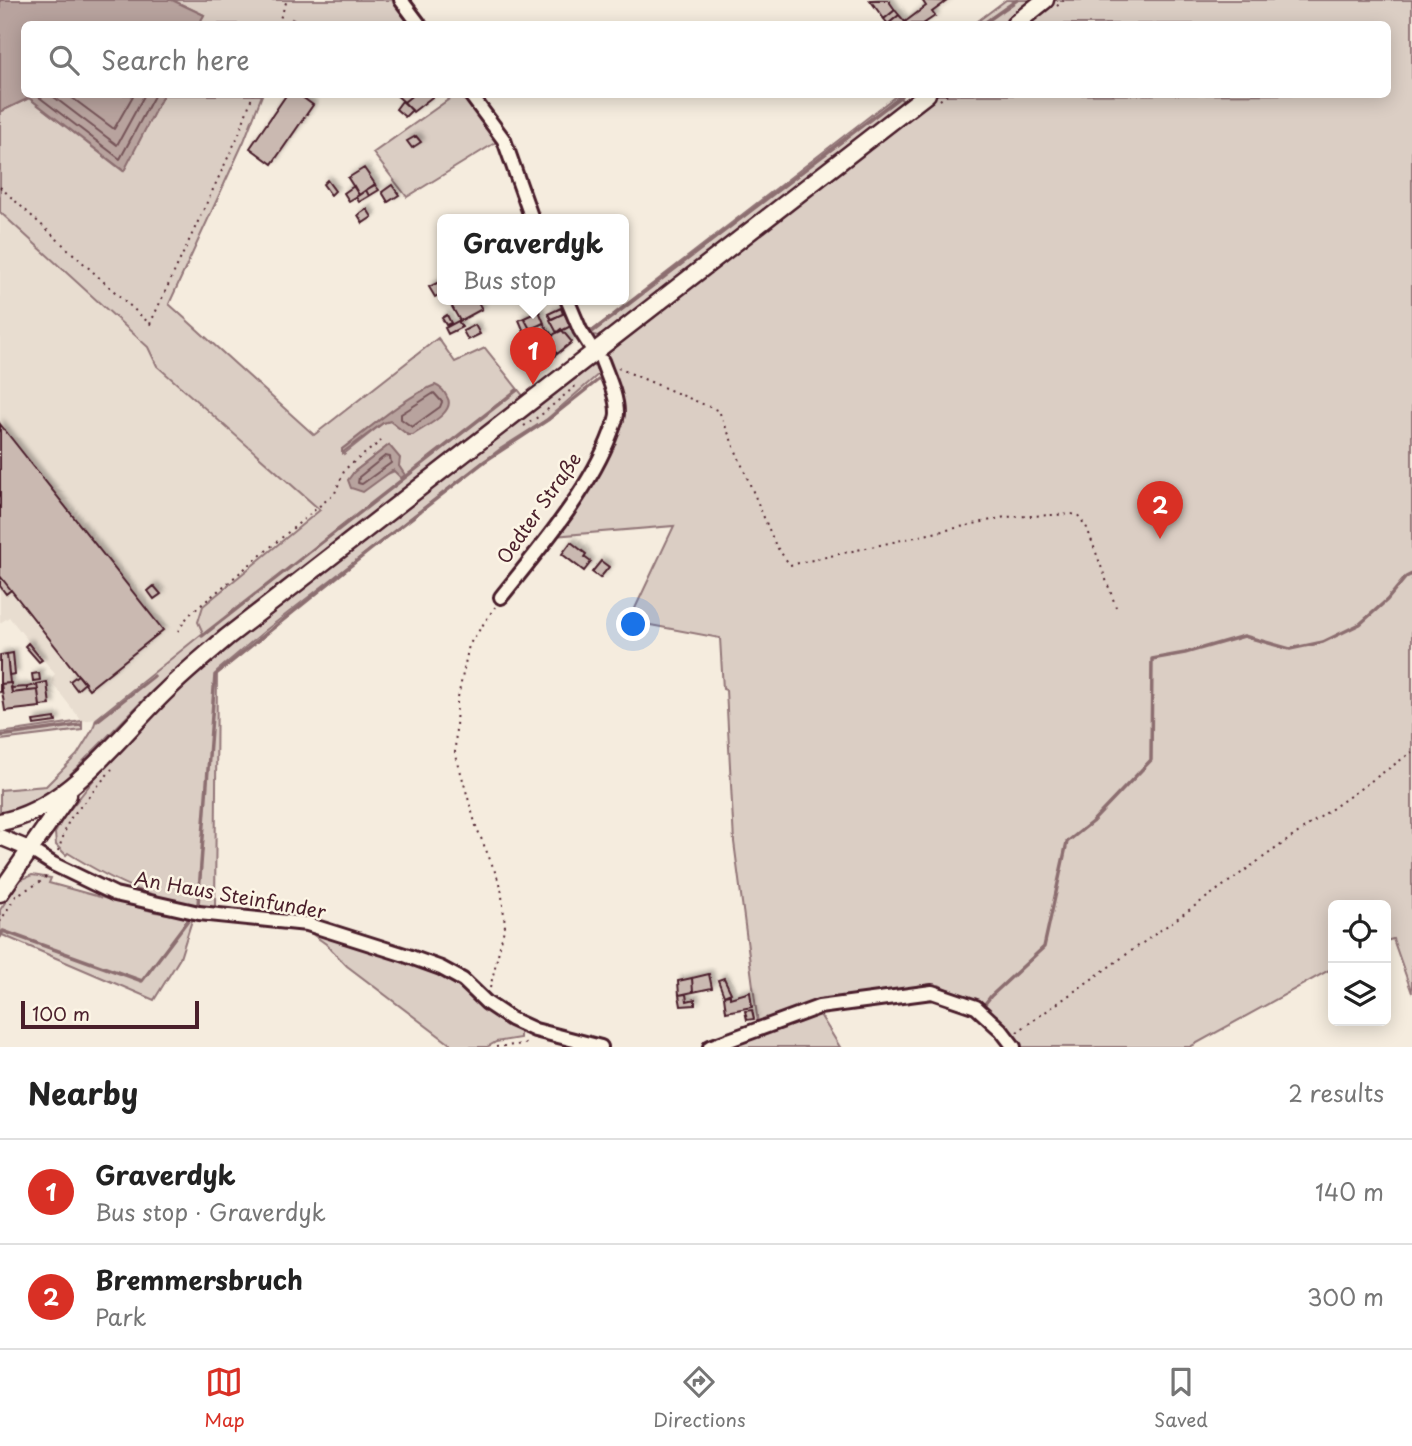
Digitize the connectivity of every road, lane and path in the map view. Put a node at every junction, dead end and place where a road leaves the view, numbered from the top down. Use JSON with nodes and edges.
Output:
{"nodes":[{"id":1,"x":287,"y":0,"type":"edge"},
{"id":2,"x":401,"y":0,"type":"edge"},
{"id":3,"x":1045,"y":0,"type":"edge"},
{"id":4,"x":279,"y":21,"type":"edge"},
{"id":5,"x":417,"y":21,"type":"edge"},
{"id":6,"x":1019,"y":21,"type":"edge"},
{"id":7,"x":252,"y":98,"type":"edge"},
{"id":8,"x":473,"y":98,"type":"edge"},
{"id":9,"x":922,"y":98,"type":"edge"},
{"id":10,"x":0,"y":187,"type":"edge"},
{"id":11,"x":530,"y":214,"type":"edge"},
{"id":12,"x":569,"y":305,"type":"edge"},
{"id":13,"x":598,"y":357,"type":"junction"},
{"id":14,"x":582,"y":380,"type":"dead end"},
{"id":15,"x":523,"y":426,"type":"dead end"},
{"id":16,"x":381,"y":441,"type":"dead end"},
{"id":17,"x":501,"y":597,"type":"joint"},
{"id":18,"x":1116,"y":607,"type":"dead end"},
{"id":19,"x":178,"y":631,"type":"dead end"},
{"id":20,"x":1412,"y":752,"type":"edge"},
{"id":21,"x":114,"y":766,"type":"dead end"},
{"id":22,"x":79,"y":778,"type":"junction"},
{"id":23,"x":0,"y":822,"type":"edge"},
{"id":24,"x":0,"y":837,"type":"edge"},
{"id":25,"x":60,"y":843,"type":"dead end"},
{"id":26,"x":29,"y":849,"type":"junction"},
{"id":27,"x":48,"y":861,"type":"junction"},
{"id":28,"x":0,"y":893,"type":"edge"},
{"id":29,"x":0,"y":922,"type":"edge"},
{"id":30,"x":487,"y":1003,"type":"junction"},
{"id":31,"x":536,"y":1030,"type":"junction"},
{"id":32,"x":1011,"y":1043,"type":"edge"},
{"id":33,"x":496,"y":1047,"type":"edge"},
{"id":34,"x":601,"y":1047,"type":"edge"},
{"id":35,"x":710,"y":1047,"type":"edge"}],
"edges":[{"from":1,"to":4,"type":"path"},
{"from":2,"to":5,"type":"street"},
{"from":3,"to":6,"type":"main road"},
{"from":7,"to":10,"type":"path"},
{"from":8,"to":11,"type":"street"},
{"from":9,"to":13,"type":"main road"},
{"from":12,"to":13,"type":"street","name":"Oedter Straße"},
{"from":13,"to":17,"type":"street","name":"Oedter Straße"},
{"from":13,"to":18,"type":"path"},
{"from":13,"to":22,"type":"main road"},
{"from":14,"to":15,"type":"path"},
{"from":16,"to":19,"type":"path"},
{"from":17,"to":30,"type":"path"},
{"from":20,"to":32,"type":"path"},
{"from":21,"to":25,"type":"path"},
{"from":22,"to":23,"type":"main road"},
{"from":22,"to":26,"type":"main road"},
{"from":24,"to":26,"type":"street"},
{"from":26,"to":27,"type":"street","name":"An Haus Steinfunder"},
{"from":26,"to":28,"type":"main road"},
{"from":27,"to":29,"type":"path"},
{"from":27,"to":30,"type":"street","name":"An Haus Steinfunder"},
{"from":30,"to":31,"type":"street","name":"An Haus Steinfunder"},
{"from":31,"to":33,"type":"path"},
{"from":31,"to":34,"type":"street","name":"An Haus Steinfunder"},
{"from":32,"to":35,"type":"street"}]}
